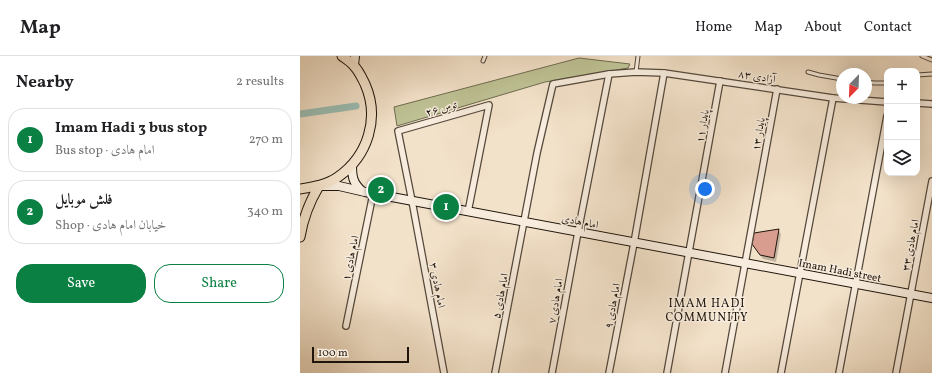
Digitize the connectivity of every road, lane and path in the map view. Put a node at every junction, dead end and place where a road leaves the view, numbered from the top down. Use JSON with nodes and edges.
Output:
{"nodes":[{"id":1,"x":342,"y":56,"type":"edge"},
{"id":2,"x":485,"y":56,"type":"edge"},
{"id":3,"x":638,"y":56,"type":"edge"},
{"id":4,"x":922,"y":56,"type":"edge"},
{"id":5,"x":354,"y":60,"type":"edge"},
{"id":6,"x":932,"y":60,"type":"edge"},
{"id":7,"x":483,"y":61,"type":"dead end"},
{"id":8,"x":636,"y":69,"type":"junction"},
{"id":9,"x":808,"y":72,"type":"dead end"},
{"id":10,"x":664,"y":73,"type":"junction"},
{"id":11,"x":609,"y":74,"type":"junction"},
{"id":12,"x":932,"y":74,"type":"edge"},
{"id":13,"x":920,"y":75,"type":"edge"},
{"id":14,"x":836,"y":78,"type":"edge"},
{"id":15,"x":720,"y":81,"type":"junction"},
{"id":16,"x":884,"y":83,"type":"edge"},
{"id":17,"x":553,"y":84,"type":"joint"},
{"id":18,"x":872,"y":84,"type":"edge"},
{"id":19,"x":777,"y":89,"type":"junction"},
{"id":20,"x":833,"y":98,"type":"junction"},
{"id":21,"x":884,"y":102,"type":"edge"},
{"id":22,"x":920,"y":103,"type":"edge"},
{"id":23,"x":932,"y":104,"type":"edge"},
{"id":24,"x":398,"y":131,"type":"joint"},
{"id":25,"x":884,"y":132,"type":"edge"},
{"id":26,"x":352,"y":165,"type":"junction"},
{"id":27,"x":932,"y":181,"type":"edge"},
{"id":28,"x":319,"y":186,"type":"junction"},
{"id":29,"x":300,"y":189,"type":"edge"},
{"id":30,"x":364,"y":192,"type":"junction"},
{"id":31,"x":373,"y":194,"type":"junction"},
{"id":32,"x":412,"y":201,"type":"junction"},
{"id":33,"x":468,"y":212,"type":"junction"},
{"id":34,"x":523,"y":222,"type":"junction"},
{"id":35,"x":578,"y":232,"type":"junction"},
{"id":36,"x":300,"y":237,"type":"edge"},
{"id":37,"x":634,"y":243,"type":"junction"},
{"id":38,"x":689,"y":253,"type":"junction"},
{"id":39,"x":745,"y":263,"type":"junction"},
{"id":40,"x":800,"y":274,"type":"junction"},
{"id":41,"x":856,"y":284,"type":"junction"},
{"id":42,"x":911,"y":294,"type":"junction"},
{"id":43,"x":932,"y":298,"type":"edge"},
{"id":44,"x":346,"y":326,"type":"dead end"},
{"id":45,"x":444,"y":373,"type":"edge"},
{"id":46,"x":495,"y":373,"type":"edge"},
{"id":47,"x":552,"y":373,"type":"edge"},
{"id":48,"x":609,"y":373,"type":"edge"},
{"id":49,"x":667,"y":373,"type":"edge"},
{"id":50,"x":725,"y":373,"type":"edge"},
{"id":51,"x":781,"y":373,"type":"edge"},
{"id":52,"x":839,"y":373,"type":"edge"},
{"id":53,"x":896,"y":373,"type":"edge"}],
"edges":[{"from":1,"to":5,"type":"main road"},
{"from":2,"to":7,"type":"lane"},
{"from":3,"to":8,"type":"lane"},
{"from":4,"to":6,"type":"lane"},
{"from":5,"to":26,"type":"main road"},
{"from":8,"to":10,"type":"street","name":"آزادی ۸۳"},
{"from":8,"to":11,"type":"street","name":"آزادی ۸۳"},
{"from":9,"to":14,"type":"lane"},
{"from":10,"to":15,"type":"street","name":"آزادی ۸۳"},
{"from":10,"to":37,"type":"street","name":"امام هادی ۹"},
{"from":11,"to":17,"type":"street","name":"آزادی ۸۳"},
{"from":11,"to":35,"type":"street","name":"امام هادی ۷"},
{"from":12,"to":13,"type":"lane"},
{"from":15,"to":19,"type":"street","name":"آزادی ۸۳"},
{"from":15,"to":38,"type":"street","name":"پایدار ۱۱"},
{"from":16,"to":18,"type":"lane"},
{"from":17,"to":34,"type":"street","name":"امام هادی ۵"},
{"from":19,"to":20,"type":"street","name":"آزادی ۸۳"},
{"from":19,"to":39,"type":"street","name":"پایدار ۱۳"},
{"from":20,"to":21,"type":"street","name":"آزادی ۸۳"},
{"from":20,"to":40,"type":"street"},
{"from":22,"to":23,"type":"street"},
{"from":24,"to":32,"type":"street","name":"امام هادی ۳"},
{"from":24,"to":33,"type":"street","name":"توس ۲۶"},
{"from":25,"to":41,"type":"street"},
{"from":26,"to":28,"type":"main road"},
{"from":26,"to":30,"type":"main road"},
{"from":27,"to":42,"type":"street","name":"امام هادی ۳۳"},
{"from":28,"to":29,"type":"main road"},
{"from":28,"to":30,"type":"main road","name":"امام هادی"},
{"from":28,"to":36,"type":"main road"},
{"from":30,"to":31,"type":"main road","name":"امام هادی"},
{"from":31,"to":32,"type":"main road","name":"امام هادی"},
{"from":31,"to":44,"type":"street","name":"امام هادی ۱"},
{"from":32,"to":33,"type":"main road","name":"امام هادی"},
{"from":32,"to":45,"type":"street","name":"امام هادی ۳"},
{"from":33,"to":34,"type":"main road","name":"امام هادی"},
{"from":34,"to":35,"type":"main road","name":"امام هادی"},
{"from":34,"to":46,"type":"street","name":"امام هادی ۵"},
{"from":35,"to":37,"type":"main road","name":"امام هادی"},
{"from":35,"to":47,"type":"street","name":"امام هادی ۷"},
{"from":37,"to":38,"type":"main road","name":"امام هادی"},
{"from":37,"to":48,"type":"street","name":"امام هادی ۹"},
{"from":38,"to":39,"type":"main road","name":"امام هادی"},
{"from":38,"to":49,"type":"street","name":"پایدار ۱۱"},
{"from":39,"to":40,"type":"main road","name":"Imam Hadi street"},
{"from":39,"to":50,"type":"street","name":"پایدار ۱۳"},
{"from":40,"to":41,"type":"main road","name":"Imam Hadi street"},
{"from":40,"to":51,"type":"street"},
{"from":41,"to":42,"type":"main road","name":"Imam Hadi street"},
{"from":41,"to":52,"type":"street"},
{"from":42,"to":43,"type":"main road","name":"Imam Hadi street"},
{"from":42,"to":53,"type":"street","name":"امام هادی ۳۳"}]}
